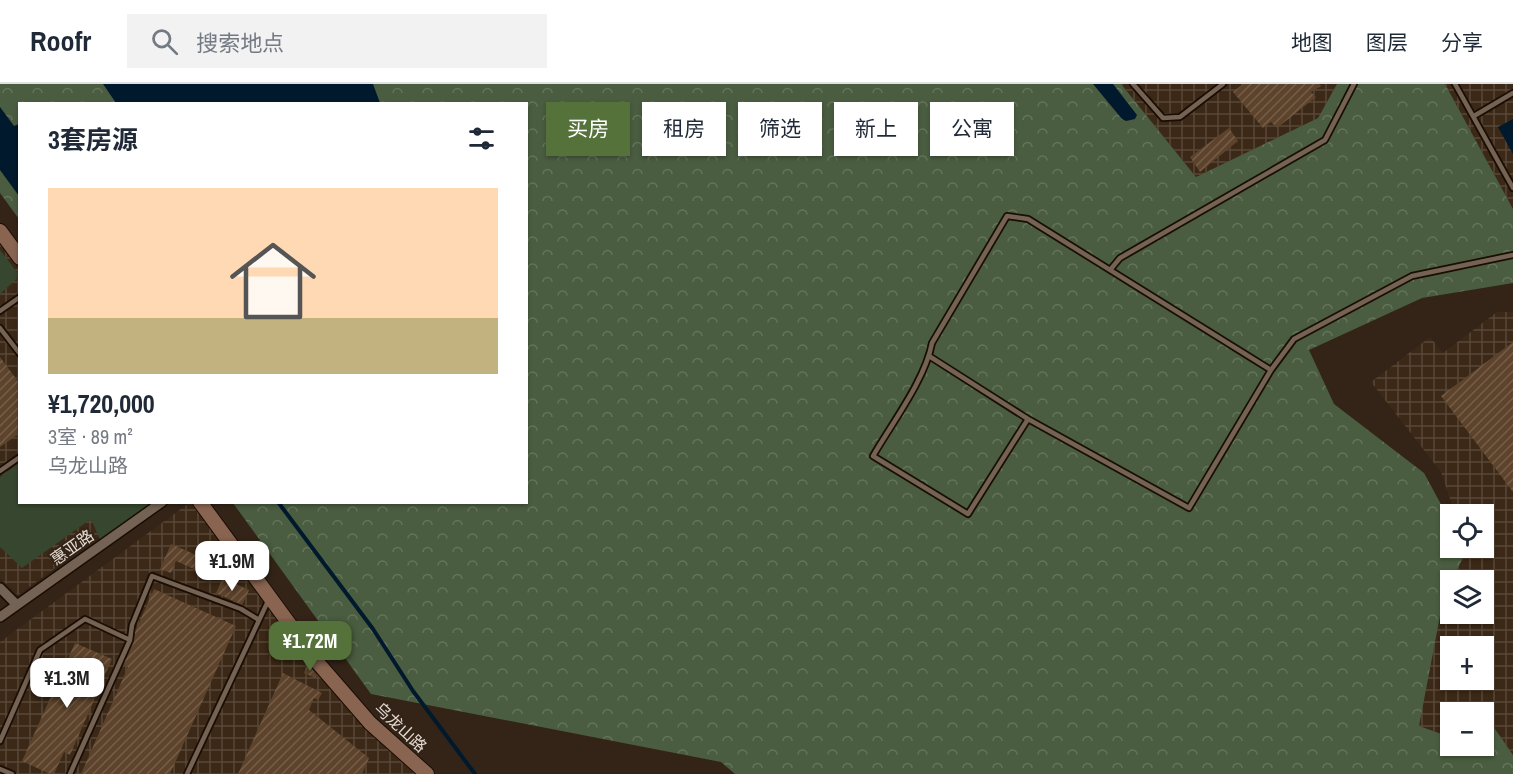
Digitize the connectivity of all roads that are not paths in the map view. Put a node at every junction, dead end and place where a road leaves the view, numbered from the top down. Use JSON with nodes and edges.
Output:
{"nodes":[{"id":1,"x":1133,"y":84,"type":"edge"},
{"id":2,"x":1223,"y":84,"type":"edge"},
{"id":3,"x":1354,"y":84,"type":"edge"},
{"id":4,"x":1455,"y":84,"type":"edge"},
{"id":5,"x":1513,"y":93,"type":"edge"},
{"id":6,"x":1474,"y":116,"type":"junction"},
{"id":7,"x":1513,"y":188,"type":"edge"},
{"id":8,"x":0,"y":231,"type":"edge"},
{"id":9,"x":18,"y":255,"type":"edge"},
{"id":10,"x":1513,"y":255,"type":"edge"},
{"id":11,"x":1110,"y":270,"type":"junction"},
{"id":12,"x":18,"y":298,"type":"edge"},
{"id":13,"x":0,"y":311,"type":"edge"},
{"id":14,"x":0,"y":328,"type":"edge"},
{"id":15,"x":18,"y":351,"type":"edge"},
{"id":16,"x":929,"y":356,"type":"junction"},
{"id":17,"x":1271,"y":370,"type":"junction"},
{"id":18,"x":1028,"y":419,"type":"junction"},
{"id":19,"x":18,"y":458,"type":"edge"},
{"id":20,"x":0,"y":471,"type":"edge"},
{"id":21,"x":159,"y":504,"type":"edge"},
{"id":22,"x":201,"y":504,"type":"edge"},
{"id":23,"x":0,"y":588,"type":"edge"},
{"id":24,"x":270,"y":597,"type":"junction"},
{"id":25,"x":16,"y":604,"type":"junction"},
{"id":26,"x":0,"y":617,"type":"edge"},
{"id":27,"x":259,"y":620,"type":"junction"},
{"id":28,"x":130,"y":640,"type":"junction"},
{"id":29,"x":0,"y":741,"type":"edge"},
{"id":30,"x":0,"y":769,"type":"edge"},
{"id":31,"x":12,"y":774,"type":"edge"},
{"id":32,"x":70,"y":774,"type":"edge"},
{"id":33,"x":187,"y":774,"type":"edge"},
{"id":34,"x":427,"y":774,"type":"edge"}],
"edges":[{"from":1,"to":2,"type":"lane"},
{"from":3,"to":11,"type":"lane"},
{"from":4,"to":6,"type":"lane"},
{"from":5,"to":6,"type":"lane"},
{"from":6,"to":7,"type":"lane"},
{"from":8,"to":9,"type":"street"},
{"from":10,"to":17,"type":"lane"},
{"from":11,"to":16,"type":"lane"},
{"from":11,"to":17,"type":"lane"},
{"from":12,"to":13,"type":"lane"},
{"from":14,"to":15,"type":"lane"},
{"from":16,"to":18,"type":"lane"},
{"from":16,"to":18,"type":"lane"},
{"from":17,"to":18,"type":"lane"},
{"from":19,"to":20,"type":"lane"},
{"from":21,"to":25,"type":"street","name":"惠亚路"},
{"from":22,"to":24,"type":"street","name":"乌龙山路"},
{"from":23,"to":25,"type":"street"},
{"from":24,"to":27,"type":"lane"},
{"from":24,"to":34,"type":"street","name":"乌龙山路"},
{"from":25,"to":26,"type":"street","name":"惠亚路"},
{"from":27,"to":28,"type":"lane"},
{"from":27,"to":33,"type":"lane"},
{"from":28,"to":29,"type":"lane"},
{"from":28,"to":32,"type":"lane"},
{"from":30,"to":31,"type":"lane"}]}
